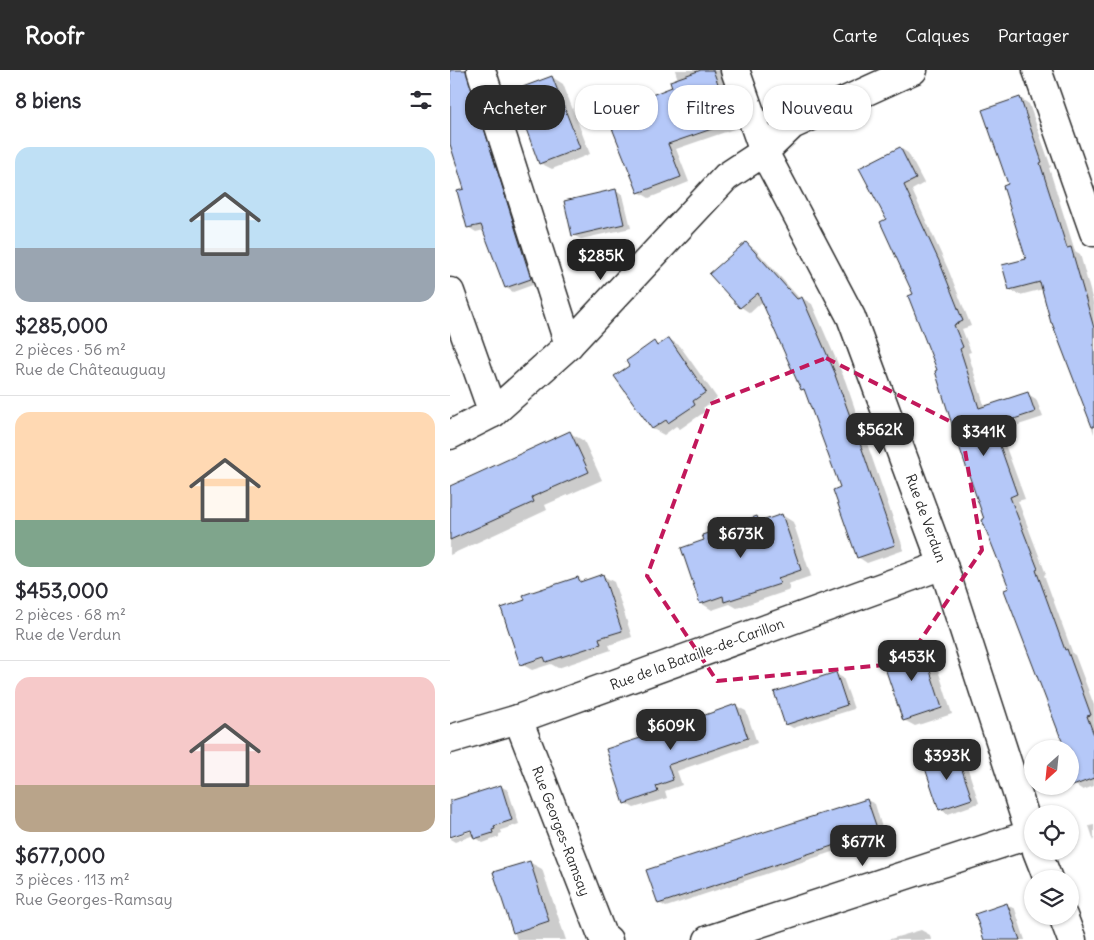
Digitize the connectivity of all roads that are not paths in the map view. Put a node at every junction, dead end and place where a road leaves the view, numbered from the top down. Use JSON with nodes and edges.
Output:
{"nodes":[{"id":1,"x":481,"y":70,"type":"edge"},
{"id":2,"x":735,"y":70,"type":"edge"},
{"id":3,"x":913,"y":70,"type":"edge"},
{"id":4,"x":1036,"y":70,"type":"edge"},
{"id":5,"x":764,"y":152,"type":"junction"},
{"id":6,"x":1094,"y":232,"type":"edge"},
{"id":7,"x":450,"y":292,"type":"edge"},
{"id":8,"x":569,"y":346,"type":"junction"},
{"id":9,"x":493,"y":413,"type":"junction"},
{"id":10,"x":450,"y":435,"type":"edge"},
{"id":11,"x":943,"y":565,"type":"junction"},
{"id":12,"x":518,"y":719,"type":"junction"},
{"id":13,"x":450,"y":739,"type":"edge"},
{"id":14,"x":1024,"y":811,"type":"edge"},
{"id":15,"x":1024,"y":844,"type":"edge"},
{"id":16,"x":1066,"y":925,"type":"edge"},
{"id":17,"x":608,"y":940,"type":"edge"},
{"id":18,"x":708,"y":940,"type":"edge"},
{"id":19,"x":1072,"y":940,"type":"edge"}],
"edges":[{"from":1,"to":8,"type":"street"},
{"from":2,"to":5,"type":"street","name":"Rue de Verdun"},
{"from":3,"to":5,"type":"street"},
{"from":4,"to":6,"type":"street"},
{"from":5,"to":8,"type":"street"},
{"from":5,"to":11,"type":"street","name":"Rue de Verdun"},
{"from":7,"to":9,"type":"street"},
{"from":8,"to":9,"type":"street"},
{"from":9,"to":10,"type":"street"},
{"from":11,"to":12,"type":"street","name":"Rue de la Bataille-de-Carillon"},
{"from":11,"to":14,"type":"street","name":"Rue de Verdun"},
{"from":12,"to":13,"type":"street","name":"Rue de la Bataille-de-Carillon"},
{"from":12,"to":17,"type":"street","name":"Rue Georges-Ramsay"},
{"from":15,"to":18,"type":"street"},
{"from":16,"to":19,"type":"street"}]}
